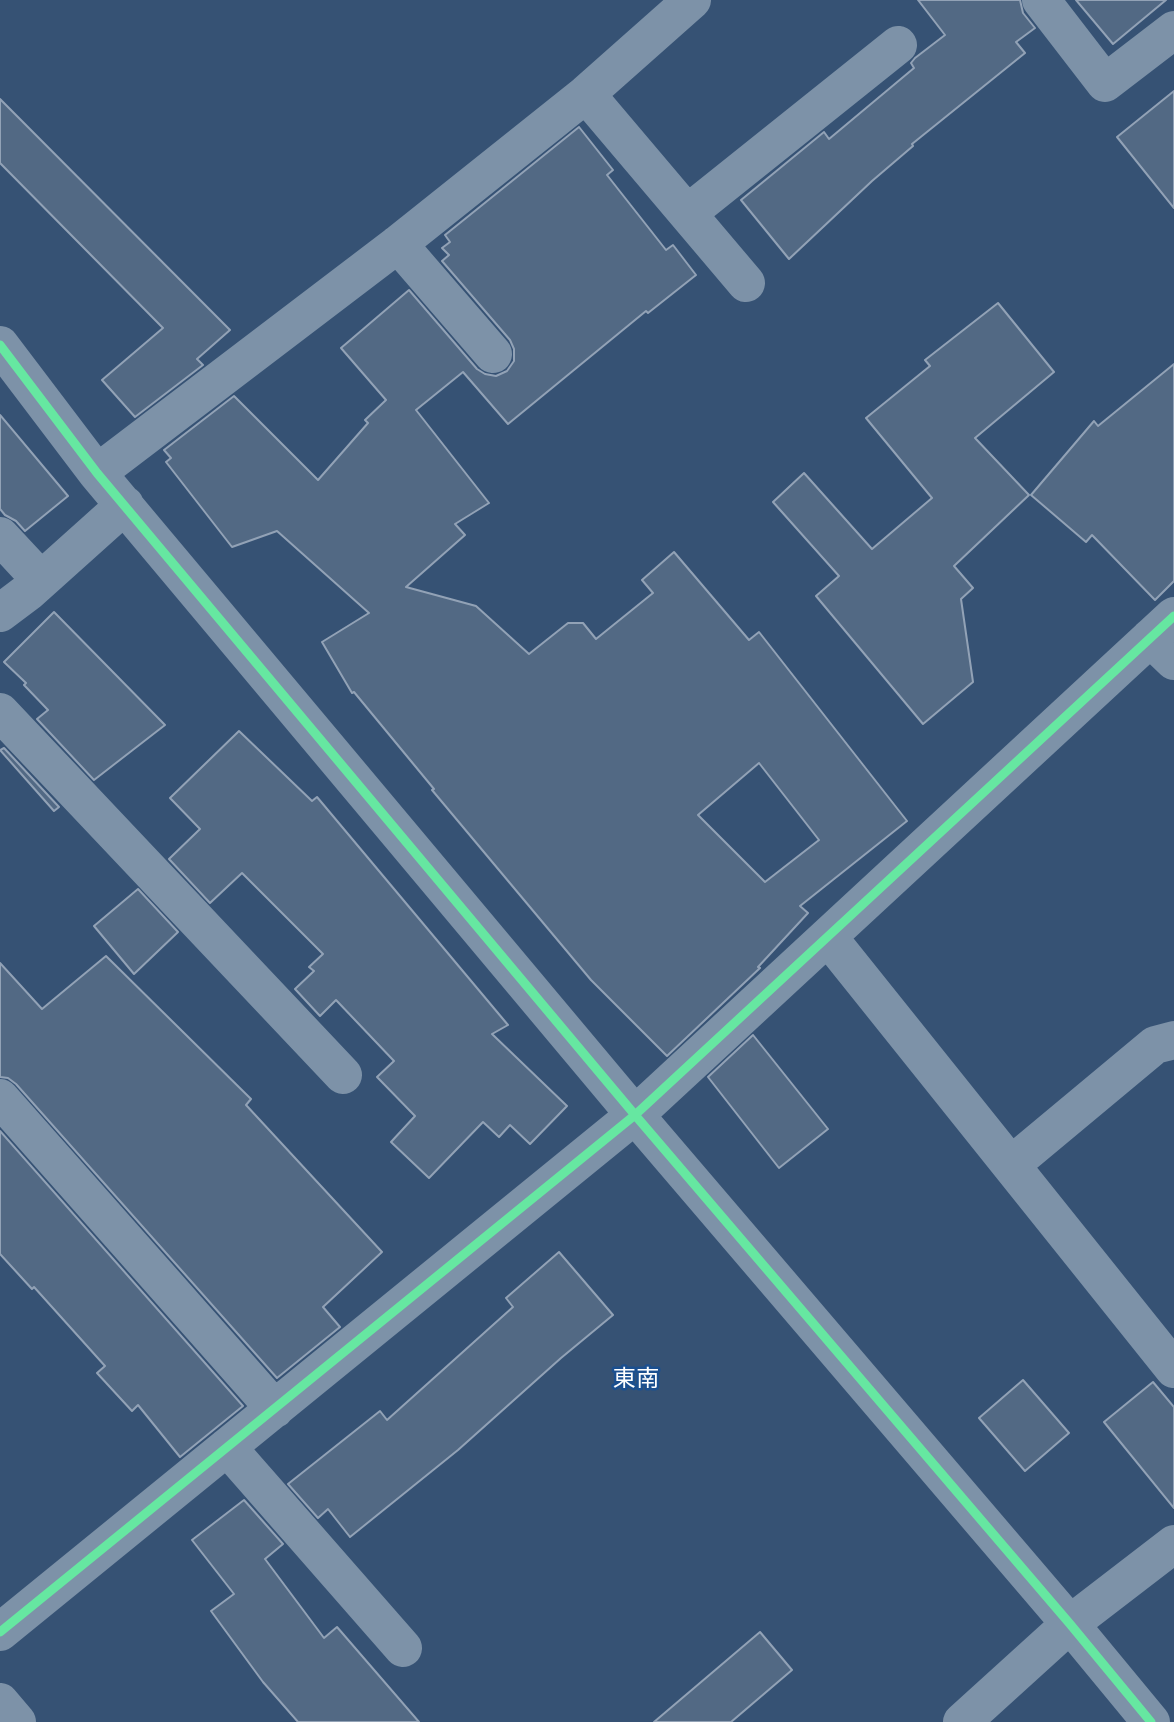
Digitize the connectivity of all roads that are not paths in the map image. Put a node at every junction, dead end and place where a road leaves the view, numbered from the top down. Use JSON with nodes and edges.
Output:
{"nodes":[{"id":1,"x":692,"y":0,"type":"edge"},
{"id":2,"x":1041,"y":0,"type":"edge"},
{"id":3,"x":1174,"y":30,"type":"edge"},
{"id":4,"x":898,"y":45,"type":"dead end"},
{"id":5,"x":586,"y":94,"type":"junction"},
{"id":6,"x":688,"y":213,"type":"junction"},
{"id":7,"x":398,"y":244,"type":"junction"},
{"id":8,"x":746,"y":283,"type":"dead end"},
{"id":9,"x":0,"y":345,"type":"edge"},
{"id":10,"x":493,"y":355,"type":"dead end"},
{"id":11,"x":97,"y":473,"type":"junction"},
{"id":12,"x":125,"y":505,"type":"junction"},
{"id":13,"x":0,"y":536,"type":"edge"},
{"id":14,"x":41,"y":580,"type":"junction"},
{"id":15,"x":0,"y":613,"type":"edge"},
{"id":16,"x":1166,"y":638,"type":"edge"},
{"id":17,"x":0,"y":712,"type":"edge"},
{"id":18,"x":828,"y":937,"type":"junction"},
{"id":19,"x":1174,"y":1040,"type":"edge"},
{"id":20,"x":343,"y":1075,"type":"dead end"},
{"id":21,"x":0,"y":1098,"type":"edge"},
{"id":22,"x":635,"y":1115,"type":"junction"},
{"id":23,"x":1011,"y":1165,"type":"junction"},
{"id":24,"x":1174,"y":1369,"type":"edge"},
{"id":25,"x":275,"y":1409,"type":"junction"},
{"id":26,"x":227,"y":1447,"type":"junction"},
{"id":27,"x":1174,"y":1544,"type":"edge"},
{"id":28,"x":1070,"y":1624,"type":"junction"},
{"id":29,"x":0,"y":1632,"type":"edge"},
{"id":30,"x":403,"y":1648,"type":"dead end"},
{"id":31,"x":0,"y":1702,"type":"edge"},
{"id":32,"x":16,"y":1722,"type":"edge"},
{"id":33,"x":962,"y":1722,"type":"edge"},
{"id":34,"x":1151,"y":1722,"type":"edge"}],
"edges":[{"from":1,"to":5,"type":"street"},
{"from":2,"to":3,"type":"street"},
{"from":4,"to":6,"type":"street"},
{"from":5,"to":6,"type":"street"},
{"from":5,"to":7,"type":"street"},
{"from":6,"to":8,"type":"street"},
{"from":7,"to":10,"type":"street"},
{"from":7,"to":11,"type":"street"},
{"from":9,"to":11,"type":"street"},
{"from":11,"to":12,"type":"street"},
{"from":12,"to":14,"type":"street"},
{"from":12,"to":22,"type":"street"},
{"from":13,"to":14,"type":"street"},
{"from":14,"to":15,"type":"street"},
{"from":16,"to":18,"type":"street"},
{"from":17,"to":20,"type":"street"},
{"from":18,"to":22,"type":"street"},
{"from":18,"to":23,"type":"street"},
{"from":19,"to":23,"type":"street"},
{"from":21,"to":25,"type":"street"},
{"from":22,"to":25,"type":"street"},
{"from":22,"to":28,"type":"street"},
{"from":23,"to":24,"type":"street"},
{"from":25,"to":26,"type":"street"},
{"from":26,"to":29,"type":"street"},
{"from":26,"to":30,"type":"street"},
{"from":27,"to":28,"type":"street"},
{"from":28,"to":33,"type":"street"},
{"from":28,"to":34,"type":"street"},
{"from":31,"to":32,"type":"street"}]}
